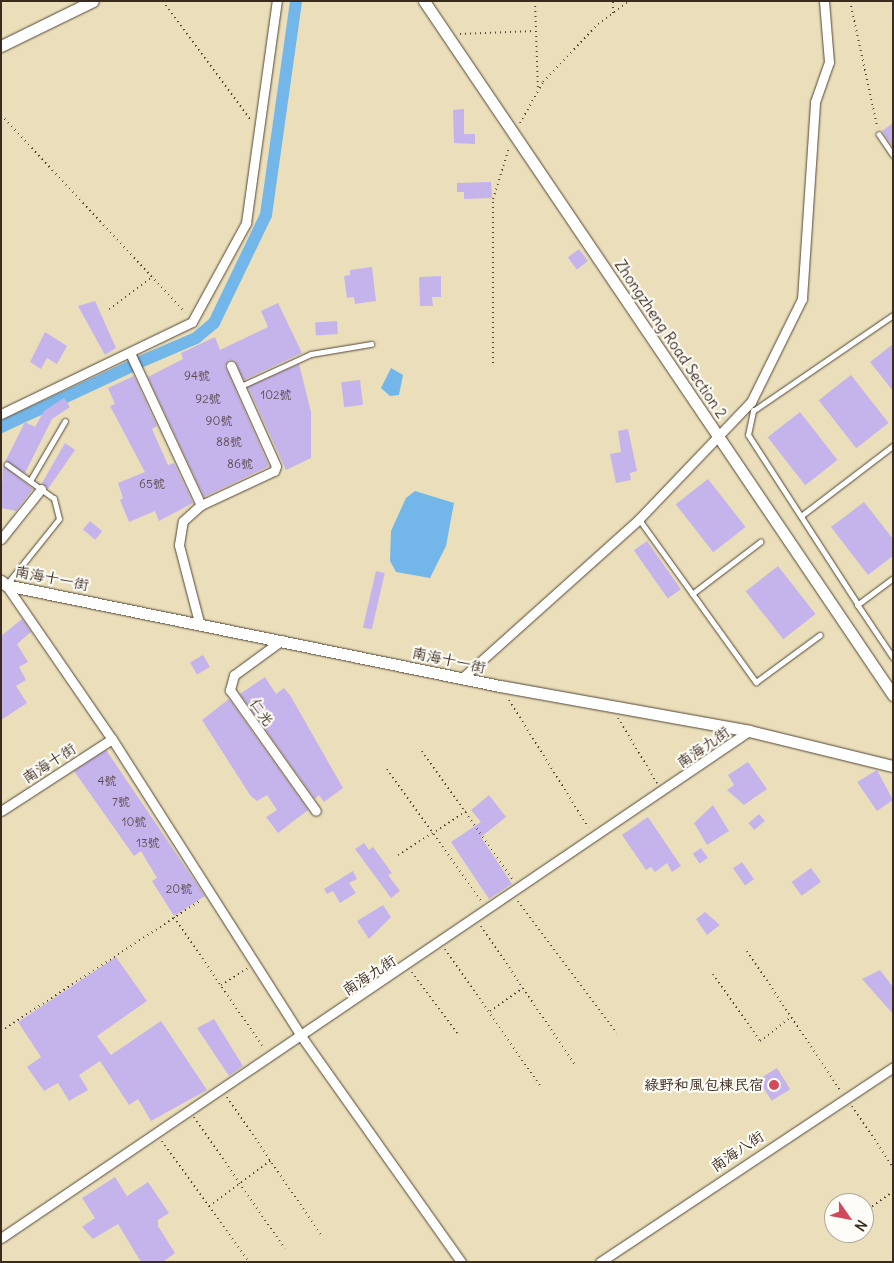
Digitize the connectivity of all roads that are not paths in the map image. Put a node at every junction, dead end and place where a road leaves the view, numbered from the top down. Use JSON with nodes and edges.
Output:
{"nodes":[{"id":1,"x":93,"y":1,"type":"edge"},
{"id":2,"x":277,"y":1,"type":"edge"},
{"id":3,"x":424,"y":1,"type":"edge"},
{"id":4,"x":824,"y":1,"type":"edge"},
{"id":5,"x":1,"y":46,"type":"edge"},
{"id":6,"x":879,"y":134,"type":"road end"},
{"id":7,"x":893,"y":155,"type":"edge"},
{"id":8,"x":893,"y":315,"type":"edge"},
{"id":9,"x":371,"y":344,"type":"dead end"},
{"id":10,"x":130,"y":353,"type":"junction"},
{"id":11,"x":231,"y":366,"type":"dead end"},
{"id":12,"x":241,"y":386,"type":"junction"},
{"id":13,"x":1,"y":414,"type":"edge"},
{"id":14,"x":66,"y":421,"type":"dead end"},
{"id":15,"x":720,"y":438,"type":"junction"},
{"id":16,"x":893,"y":446,"type":"edge"},
{"id":17,"x":7,"y":466,"type":"dead end"},
{"id":18,"x":30,"y":481,"type":"junction"},
{"id":19,"x":41,"y":489,"type":"junction"},
{"id":20,"x":201,"y":505,"type":"junction"},
{"id":21,"x":800,"y":516,"type":"junction"},
{"id":22,"x":639,"y":519,"type":"junction"},
{"id":23,"x":1,"y":539,"type":"edge"},
{"id":24,"x":760,"y":542,"type":"dead end"},
{"id":25,"x":893,"y":579,"type":"edge"},
{"id":26,"x":4,"y":583,"type":"edge"},
{"id":27,"x":692,"y":594,"type":"junction"},
{"id":28,"x":858,"y":605,"type":"junction"},
{"id":29,"x":199,"y":622,"type":"junction"},
{"id":30,"x":820,"y":635,"type":"dead end"},
{"id":31,"x":282,"y":640,"type":"junction"},
{"id":32,"x":893,"y":656,"type":"edge"},
{"id":33,"x":462,"y":678,"type":"junction"},
{"id":34,"x":893,"y":695,"type":"edge"},
{"id":35,"x":749,"y":731,"type":"junction"},
{"id":36,"x":112,"y":739,"type":"junction"},
{"id":37,"x":893,"y":766,"type":"edge"},
{"id":38,"x":1,"y":811,"type":"edge"},
{"id":39,"x":316,"y":811,"type":"dead end"},
{"id":40,"x":301,"y":1036,"type":"junction"},
{"id":41,"x":893,"y":1067,"type":"edge"},
{"id":42,"x":1,"y":1238,"type":"edge"},
{"id":43,"x":461,"y":1262,"type":"edge"},
{"id":44,"x":600,"y":1262,"type":"edge"}],
"edges":[{"from":1,"to":5,"type":"street"},
{"from":2,"to":10,"type":"street"},
{"from":3,"to":15,"type":"street","name":"Zhongzheng Road Section 2"},
{"from":4,"to":15,"type":"street"},
{"from":6,"to":7,"type":"lane"},
{"from":8,"to":21,"type":"lane"},
{"from":9,"to":12,"type":"lane"},
{"from":10,"to":13,"type":"street"},
{"from":10,"to":20,"type":"street"},
{"from":11,"to":12,"type":"street"},
{"from":12,"to":20,"type":"street"},
{"from":14,"to":18,"type":"lane"},
{"from":15,"to":22,"type":"street"},
{"from":15,"to":34,"type":"street","name":"Zhongzheng Road Section 2"},
{"from":16,"to":21,"type":"lane"},
{"from":17,"to":18,"type":"lane"},
{"from":18,"to":19,"type":"lane"},
{"from":19,"to":23,"type":"street"},
{"from":19,"to":26,"type":"lane"},
{"from":20,"to":29,"type":"street"},
{"from":21,"to":28,"type":"lane"},
{"from":22,"to":27,"type":"lane"},
{"from":22,"to":33,"type":"street"},
{"from":24,"to":27,"type":"lane"},
{"from":25,"to":28,"type":"lane"},
{"from":26,"to":29,"type":"street","name":"南海十一街"},
{"from":26,"to":36,"type":"street"},
{"from":27,"to":30,"type":"lane"},
{"from":28,"to":32,"type":"lane"},
{"from":29,"to":31,"type":"street","name":"南海十一街"},
{"from":31,"to":33,"type":"street","name":"南海十一街"},
{"from":31,"to":39,"type":"street","name":"仁光"},
{"from":33,"to":35,"type":"street","name":"南海十一街"},
{"from":35,"to":37,"type":"street","name":"南海十一街"},
{"from":35,"to":40,"type":"street","name":"南海九街"},
{"from":36,"to":38,"type":"street","name":"南海十街"},
{"from":36,"to":40,"type":"street"},
{"from":40,"to":42,"type":"street","name":"南海九街"},
{"from":40,"to":43,"type":"street"},
{"from":41,"to":44,"type":"street","name":"南海八街"}]}
